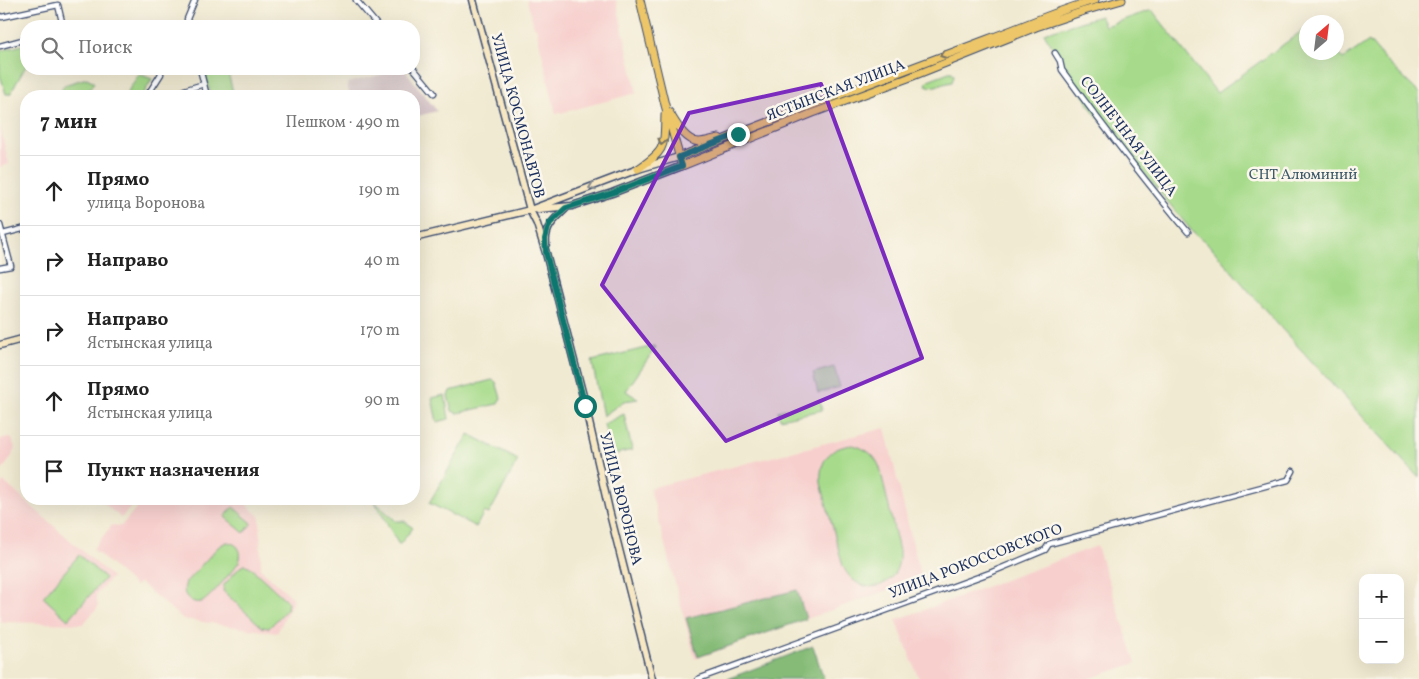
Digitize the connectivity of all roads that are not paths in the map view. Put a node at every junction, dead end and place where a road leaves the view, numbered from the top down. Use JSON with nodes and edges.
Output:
{"nodes":[{"id":1,"x":195,"y":0,"type":"edge"},
{"id":2,"x":356,"y":0,"type":"edge"},
{"id":3,"x":473,"y":0,"type":"edge"},
{"id":4,"x":640,"y":0,"type":"edge"},
{"id":5,"x":1095,"y":0,"type":"edge"},
{"id":6,"x":1122,"y":0,"type":"edge"},
{"id":7,"x":0,"y":16,"type":"edge"},
{"id":8,"x":62,"y":20,"type":"edge"},
{"id":9,"x":187,"y":20,"type":"edge"},
{"id":10,"x":373,"y":20,"type":"edge"},
{"id":11,"x":20,"y":41,"type":"edge"},
{"id":12,"x":0,"y":46,"type":"edge"},
{"id":13,"x":1055,"y":53,"type":"dead end"},
{"id":14,"x":160,"y":75,"type":"edge"},
{"id":15,"x":202,"y":75,"type":"edge"},
{"id":16,"x":419,"y":75,"type":"edge"},
{"id":17,"x":204,"y":84,"type":"junction"},
{"id":18,"x":151,"y":90,"type":"edge"},
{"id":19,"x":184,"y":90,"type":"edge"},
{"id":20,"x":206,"y":90,"type":"edge"},
{"id":21,"x":434,"y":93,"type":"dead end"},
{"id":22,"x":665,"y":105,"type":"junction"},
{"id":23,"x":738,"y":134,"type":"junction"},
{"id":24,"x":679,"y":157,"type":"junction"},
{"id":25,"x":682,"y":166,"type":"junction"},
{"id":26,"x":638,"y":169,"type":"junction"},
{"id":27,"x":566,"y":208,"type":"junction"},
{"id":28,"x":530,"y":210,"type":"junction"},
{"id":29,"x":0,"y":225,"type":"edge"},
{"id":30,"x":20,"y":230,"type":"edge"},
{"id":31,"x":1188,"y":232,"type":"dead end"},
{"id":32,"x":3,"y":234,"type":"junction"},
{"id":33,"x":420,"y":237,"type":"edge"},
{"id":34,"x":546,"y":253,"type":"junction"},
{"id":35,"x":0,"y":268,"type":"edge"},
{"id":36,"x":20,"y":340,"type":"edge"},
{"id":37,"x":0,"y":345,"type":"edge"},
{"id":38,"x":1293,"y":471,"type":"dead end"},
{"id":39,"x":652,"y":679,"type":"edge"},
{"id":40,"x":698,"y":679,"type":"edge"}],
"edges":[{"from":1,"to":9,"type":"street"},
{"from":2,"to":10,"type":"street"},
{"from":3,"to":28,"type":"main road","name":"УЛИЦА КОСМОНАВТОВ"},
{"from":4,"to":22,"type":"main road"},
{"from":5,"to":23,"type":"main road","name":"ЯСТЫНСКАЯ УЛИЦА","one_way":true},
{"from":6,"to":25,"type":"main road","name":"ЯСТЫНСКАЯ УЛИЦА"},
{"from":7,"to":8,"type":"street"},
{"from":11,"to":12,"type":"street"},
{"from":13,"to":31,"type":"street","name":"СОЛНЕЧНАЯ УЛИЦА"},
{"from":14,"to":18,"type":"street"},
{"from":15,"to":17,"type":"street"},
{"from":16,"to":21,"type":"street"},
{"from":17,"to":19,"type":"street"},
{"from":17,"to":20,"type":"street"},
{"from":22,"to":23,"type":"main road"},
{"from":22,"to":24,"type":"main road"},
{"from":22,"to":26,"type":"main road","one_way":true},
{"from":23,"to":24,"type":"main road","name":"ЯСТЫНСКАЯ УЛИЦА"},
{"from":24,"to":25,"type":"main road"},
{"from":24,"to":26,"type":"main road","name":"ЯСТЫНСКАЯ УЛИЦА"},
{"from":25,"to":27,"type":"main road","name":"ЯСТЫНСКАЯ УЛИЦА"},
{"from":26,"to":28,"type":"main road","name":"ЯСТЫНСКАЯ УЛИЦА","one_way":true},
{"from":27,"to":28,"type":"main road","name":"ЯСТЫНСКАЯ УЛИЦА"},
{"from":27,"to":34,"type":"main road"},
{"from":28,"to":33,"type":"main road","name":"ЯСТЫНСКАЯ УЛИЦА"},
{"from":28,"to":34,"type":"main road","name":"УЛИЦА ВОРОНОВА"},
{"from":29,"to":32,"type":"street"},
{"from":30,"to":32,"type":"street"},
{"from":32,"to":35,"type":"street"},
{"from":34,"to":39,"type":"main road","name":"УЛИЦА ВОРОНОВА"},
{"from":36,"to":37,"type":"main road"},
{"from":38,"to":40,"type":"street","name":"УЛИЦА РОКОССОВСКОГО"}]}
